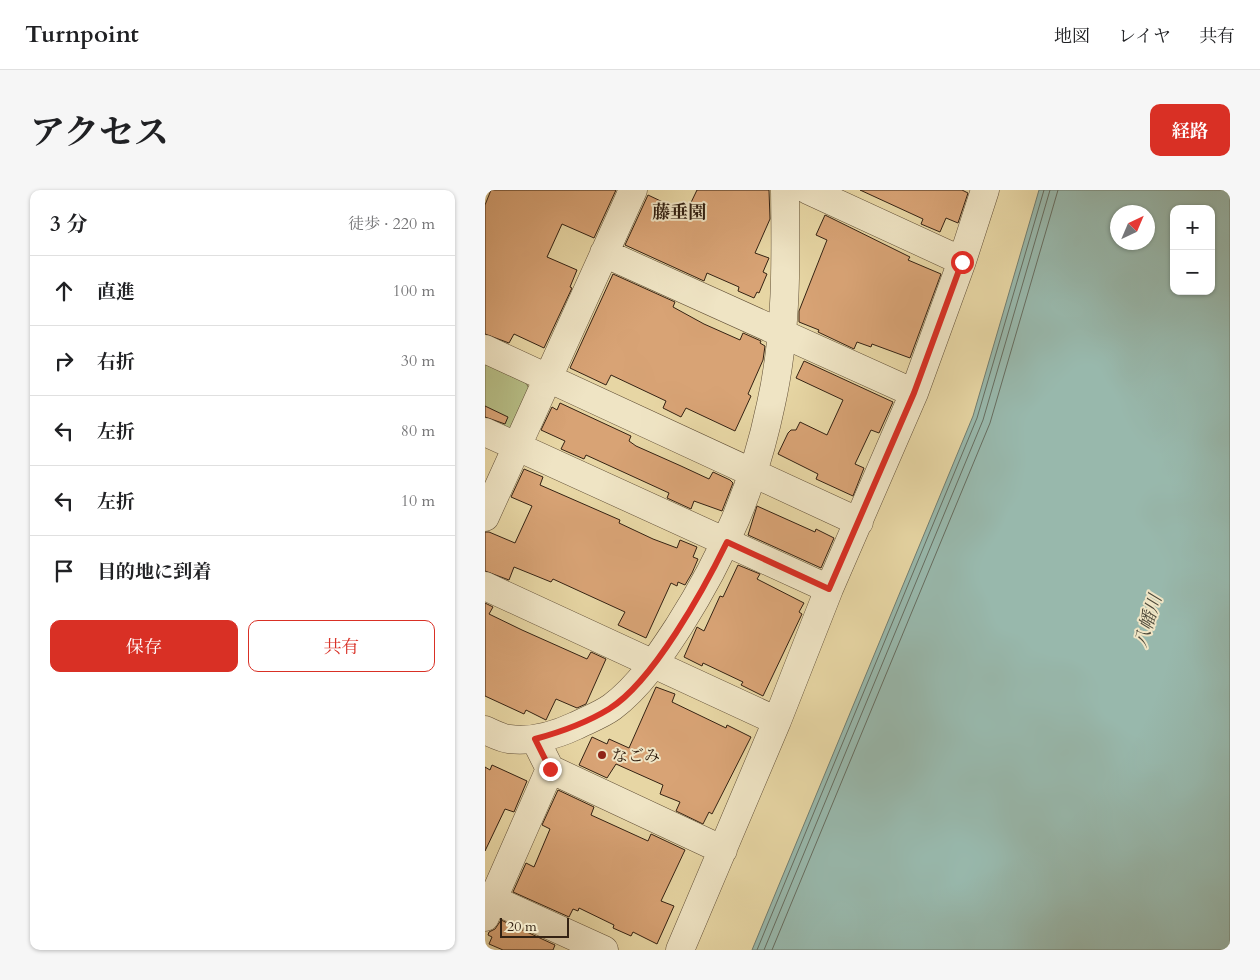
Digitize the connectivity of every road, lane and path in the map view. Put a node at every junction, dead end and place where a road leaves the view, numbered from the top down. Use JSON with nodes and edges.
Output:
{"nodes":[{"id":1,"x":633,"y":190,"type":"edge"},
{"id":2,"x":785,"y":190,"type":"edge"},
{"id":3,"x":808,"y":190,"type":"edge"},
{"id":4,"x":985,"y":190,"type":"edge"},
{"id":5,"x":604,"y":253,"type":"junction"},
{"id":6,"x":962,"y":262,"type":"junction"},
{"id":7,"x":783,"y":332,"type":"junction"},
{"id":8,"x":485,"y":350,"type":"edge"},
{"id":9,"x":548,"y":379,"type":"junction"},
{"id":10,"x":914,"y":393,"type":"junction"},
{"id":11,"x":485,"y":432,"type":"edge"},
{"id":12,"x":517,"y":447,"type":"junction"},
{"id":13,"x":754,"y":472,"type":"junction"},
{"id":14,"x":485,"y":517,"type":"edge"},
{"id":15,"x":859,"y":522,"type":"junction"},
{"id":16,"x":727,"y":542,"type":"junction"},
{"id":17,"x":485,"y":586,"type":"edge"},
{"id":18,"x":829,"y":589,"type":"junction"},
{"id":19,"x":653,"y":663,"type":"junction"},
{"id":20,"x":777,"y":721,"type":"junction"},
{"id":21,"x":485,"y":730,"type":"edge"},
{"id":22,"x":535,"y":739,"type":"junction"},
{"id":23,"x":550,"y":769,"type":"junction"},
{"id":24,"x":723,"y":850,"type":"junction"},
{"id":25,"x":488,"y":904,"type":"edge"},
{"id":26,"x":604,"y":950,"type":"edge"},
{"id":27,"x":680,"y":950,"type":"edge"}],
"edges":[{"from":1,"to":5,"type":"street"},
{"from":2,"to":7,"type":"street"},
{"from":3,"to":6,"type":"street"},
{"from":4,"to":6,"type":"street"},
{"from":5,"to":7,"type":"street"},
{"from":5,"to":9,"type":"street"},
{"from":6,"to":10,"type":"street"},
{"from":7,"to":10,"type":"street"},
{"from":7,"to":13,"type":"street"},
{"from":8,"to":9,"type":"street"},
{"from":9,"to":12,"type":"street"},
{"from":9,"to":13,"type":"street"},
{"from":10,"to":15,"type":"street"},
{"from":11,"to":12,"type":"street"},
{"from":12,"to":14,"type":"street"},
{"from":12,"to":16,"type":"street"},
{"from":13,"to":15,"type":"street"},
{"from":13,"to":16,"type":"street"},
{"from":15,"to":18,"type":"street"},
{"from":16,"to":18,"type":"street"},
{"from":16,"to":19,"type":"street"},
{"from":17,"to":19,"type":"street"},
{"from":18,"to":20,"type":"street"},
{"from":19,"to":20,"type":"street"},
{"from":19,"to":22,"type":"street"},
{"from":20,"to":24,"type":"street"},
{"from":21,"to":22,"type":"street"},
{"from":22,"to":23,"type":"street"},
{"from":23,"to":24,"type":"street"},
{"from":23,"to":25,"type":"street"},
{"from":24,"to":27,"type":"street"},
{"from":25,"to":26,"type":"street"}]}
